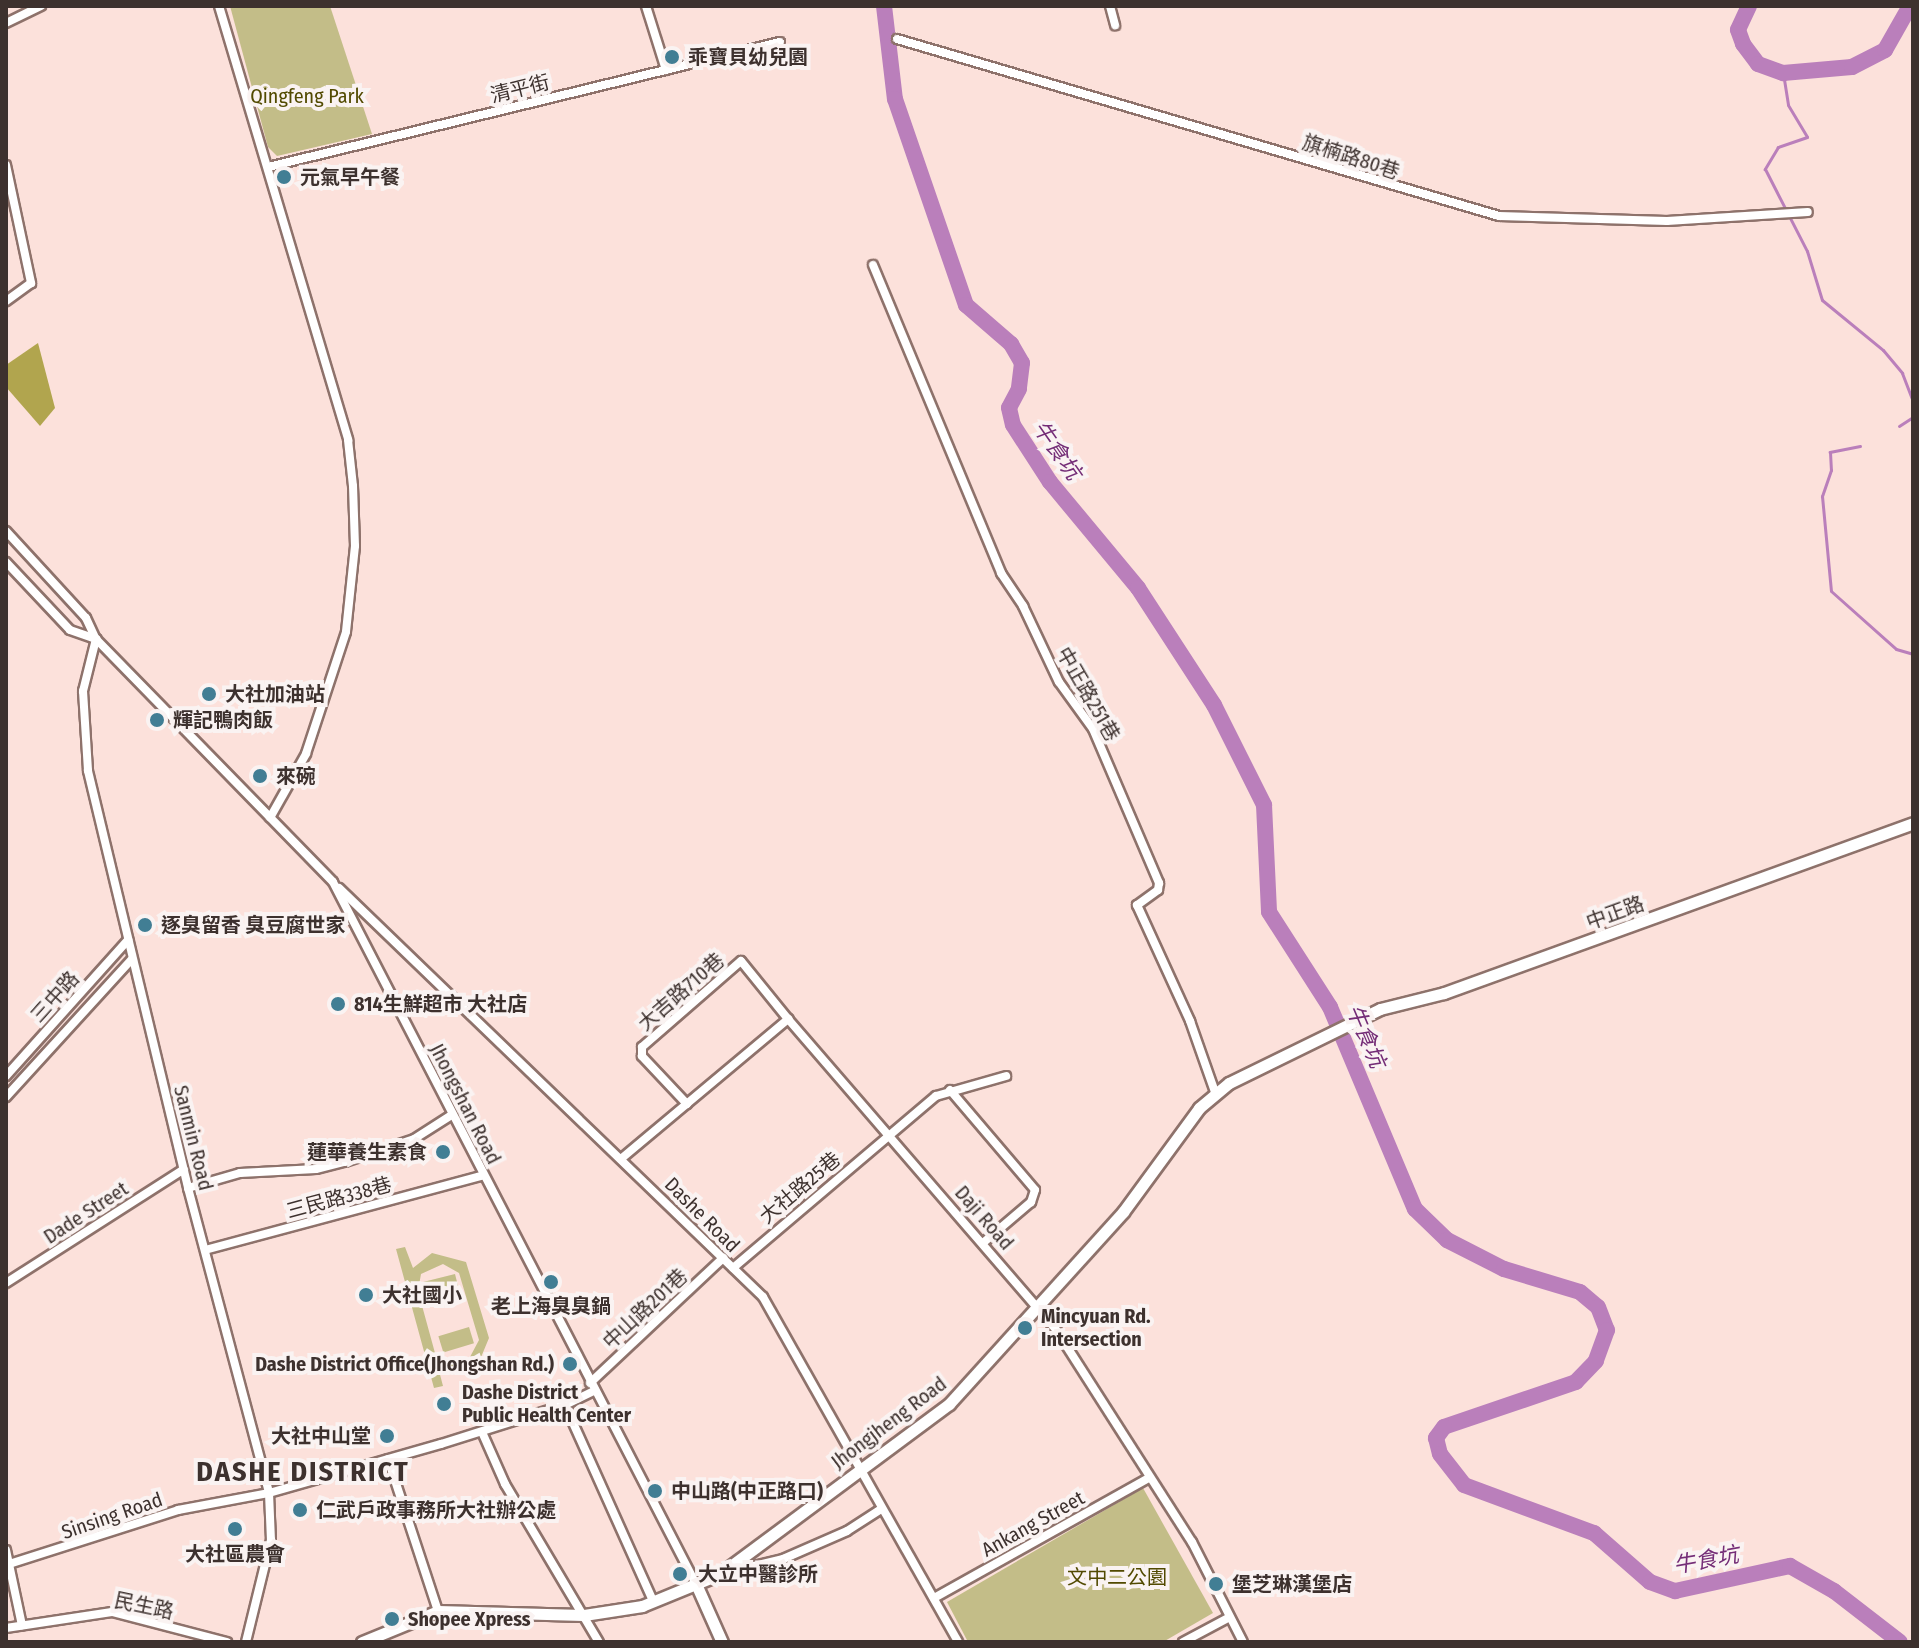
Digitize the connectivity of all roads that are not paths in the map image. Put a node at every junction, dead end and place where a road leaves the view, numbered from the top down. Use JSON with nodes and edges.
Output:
{"nodes":[{"id":1,"x":41,"y":6,"type":"edge"},
{"id":2,"x":219,"y":6,"type":"edge"},
{"id":3,"x":646,"y":6,"type":"edge"},
{"id":4,"x":1110,"y":6,"type":"edge"},
{"id":5,"x":6,"y":23,"type":"edge"},
{"id":6,"x":1115,"y":25,"type":"dead end"},
{"id":7,"x":897,"y":39,"type":"dead end"},
{"id":8,"x":780,"y":42,"type":"dead end"},
{"id":9,"x":666,"y":70,"type":"junction"},
{"id":10,"x":6,"y":166,"type":"edge"},
{"id":11,"x":268,"y":167,"type":"junction"},
{"id":12,"x":1808,"y":212,"type":"dead end"},
{"id":13,"x":873,"y":265,"type":"dead end"},
{"id":14,"x":6,"y":301,"type":"edge"},
{"id":15,"x":6,"y":531,"type":"edge"},
{"id":16,"x":6,"y":562,"type":"edge"},
{"id":17,"x":96,"y":639,"type":"junction"},
{"id":18,"x":270,"y":818,"type":"junction"},
{"id":19,"x":1913,"y":823,"type":"edge"},
{"id":20,"x":333,"y":882,"type":"junction"},
{"id":21,"x":128,"y":940,"type":"junction"},
{"id":22,"x":132,"y":959,"type":"junction"},
{"id":23,"x":788,"y":1019,"type":"junction"},
{"id":24,"x":1328,"y":1033,"type":"joint"},
{"id":25,"x":6,"y":1076,"type":"edge"},
{"id":26,"x":1006,"y":1076,"type":"dead end"},
{"id":27,"x":950,"y":1090,"type":"junction"},
{"id":28,"x":1215,"y":1092,"type":"junction"},
{"id":29,"x":6,"y":1097,"type":"edge"},
{"id":30,"x":687,"y":1104,"type":"junction"},
{"id":31,"x":450,"y":1116,"type":"junction"},
{"id":32,"x":889,"y":1134,"type":"junction"},
{"id":33,"x":622,"y":1158,"type":"junction"},
{"id":34,"x":184,"y":1169,"type":"junction"},
{"id":35,"x":481,"y":1176,"type":"junction"},
{"id":36,"x":188,"y":1188,"type":"junction"},
{"id":37,"x":984,"y":1242,"type":"junction"},
{"id":38,"x":205,"y":1250,"type":"junction"},
{"id":39,"x":723,"y":1258,"type":"junction"},
{"id":40,"x":733,"y":1268,"type":"junction"},
{"id":41,"x":6,"y":1283,"type":"edge"},
{"id":42,"x":1037,"y":1304,"type":"junction"},
{"id":43,"x":592,"y":1387,"type":"junction"},
{"id":44,"x":565,"y":1405,"type":"junction"},
{"id":45,"x":482,"y":1432,"type":"junction"},
{"id":46,"x":388,"y":1459,"type":"junction"},
{"id":47,"x":857,"y":1470,"type":"junction"},
{"id":48,"x":1147,"y":1479,"type":"junction"},
{"id":49,"x":269,"y":1493,"type":"junction"},
{"id":50,"x":881,"y":1509,"type":"junction"},
{"id":51,"x":6,"y":1550,"type":"edge"},
{"id":52,"x":9,"y":1564,"type":"edge"},
{"id":53,"x":720,"y":1574,"type":"junction"},
{"id":54,"x":696,"y":1584,"type":"junction"},
{"id":55,"x":934,"y":1598,"type":"junction"},
{"id":56,"x":653,"y":1601,"type":"junction"},
{"id":57,"x":438,"y":1611,"type":"junction"},
{"id":58,"x":584,"y":1615,"type":"junction"},
{"id":59,"x":1228,"y":1618,"type":"junction"},
{"id":60,"x":22,"y":1625,"type":"junction"},
{"id":61,"x":6,"y":1628,"type":"edge"},
{"id":62,"x":227,"y":1642,"type":"edge"},
{"id":63,"x":246,"y":1642,"type":"edge"},
{"id":64,"x":362,"y":1642,"type":"edge"},
{"id":65,"x":599,"y":1642,"type":"edge"},
{"id":66,"x":722,"y":1642,"type":"edge"},
{"id":67,"x":958,"y":1642,"type":"edge"},
{"id":68,"x":1183,"y":1642,"type":"edge"},
{"id":69,"x":1243,"y":1642,"type":"edge"}],
"edges":[{"from":1,"to":5,"type":"street"},
{"from":2,"to":11,"type":"street"},
{"from":3,"to":9,"type":"street"},
{"from":4,"to":6,"type":"street"},
{"from":7,"to":12,"type":"street","name":"旗楠路80巷"},
{"from":8,"to":9,"type":"street","name":"清平街"},
{"from":9,"to":11,"type":"street","name":"清平街"},
{"from":10,"to":14,"type":"street"},
{"from":11,"to":18,"type":"street"},
{"from":13,"to":28,"type":"street","name":"中正路251巷"},
{"from":15,"to":17,"type":"street"},
{"from":16,"to":17,"type":"street"},
{"from":17,"to":18,"type":"street","name":"Jhongshan Road"},
{"from":17,"to":21,"type":"street","name":"Sanmin Road"},
{"from":18,"to":20,"type":"street","name":"Jhongshan Road"},
{"from":19,"to":24,"type":"main road","name":"中正路"},
{"from":20,"to":31,"type":"street","name":"Jhongshan Road"},
{"from":20,"to":33,"type":"street","name":"Dashe Road"},
{"from":21,"to":22,"type":"street","name":"Sanmin Road"},
{"from":21,"to":25,"type":"street","name":"三中路"},
{"from":22,"to":29,"type":"street"},
{"from":22,"to":34,"type":"street","name":"Sanmin Road"},
{"from":23,"to":30,"type":"street"},
{"from":23,"to":30,"type":"street","name":"大吉路710巷"},
{"from":23,"to":32,"type":"street","name":"Daji Road"},
{"from":24,"to":28,"type":"main road","name":"Jhongjheng Road"},
{"from":26,"to":27,"type":"street","name":"大社路25巷"},
{"from":27,"to":32,"type":"street","name":"大社路25巷"},
{"from":27,"to":37,"type":"street"},
{"from":28,"to":42,"type":"main road","name":"Jhongjheng Road"},
{"from":30,"to":33,"type":"street"},
{"from":31,"to":35,"type":"street","name":"Jhongshan Road"},
{"from":31,"to":36,"type":"street"},
{"from":32,"to":37,"type":"street","name":"Daji Road"},
{"from":32,"to":40,"type":"street","name":"大社路25巷"},
{"from":33,"to":39,"type":"street","name":"Dashe Road"},
{"from":34,"to":36,"type":"street","name":"Sanmin Road"},
{"from":34,"to":41,"type":"street","name":"Dade Street"},
{"from":35,"to":38,"type":"street","name":"三民路338巷"},
{"from":35,"to":43,"type":"street","name":"Jhongshan Road"},
{"from":36,"to":38,"type":"street","name":"Sanmin Road"},
{"from":37,"to":42,"type":"street","name":"Daji Road"},
{"from":38,"to":49,"type":"street","name":"Sanmin Road"},
{"from":39,"to":40,"type":"street","name":"Dashe Road"},
{"from":39,"to":43,"type":"street","name":"中山路201巷"},
{"from":40,"to":47,"type":"street","name":"Dashe Road"},
{"from":42,"to":47,"type":"main road","name":"Jhongjheng Road"},
{"from":42,"to":48,"type":"street","name":"Daji Road"},
{"from":43,"to":44,"type":"street","name":"中山路201巷"},
{"from":43,"to":54,"type":"street","name":"Jhongshan Road"},
{"from":44,"to":45,"type":"street","name":"中山路201巷"},
{"from":44,"to":56,"type":"street"},
{"from":45,"to":46,"type":"street","name":"中山路201巷"},
{"from":45,"to":58,"type":"street"},
{"from":46,"to":49,"type":"street","name":"Sinsing Road"},
{"from":46,"to":57,"type":"street"},
{"from":47,"to":50,"type":"street","name":"Dashe Road"},
{"from":47,"to":53,"type":"main road","name":"Jhongjheng Road"},
{"from":48,"to":55,"type":"street","name":"Ankang Street"},
{"from":48,"to":59,"type":"street","name":"Daji Road"},
{"from":49,"to":52,"type":"street","name":"Sinsing Road"},
{"from":49,"to":63,"type":"street","name":"Sanmin Road"},
{"from":50,"to":53,"type":"street"},
{"from":50,"to":55,"type":"street","name":"Dashe Road"},
{"from":51,"to":52,"type":"street"},
{"from":52,"to":60,"type":"street"},
{"from":53,"to":54,"type":"main road","name":"Jhongjheng Road"},
{"from":54,"to":56,"type":"main road","name":"Jhongjheng Road"},
{"from":54,"to":66,"type":"main road","name":"Jhongshan Road"},
{"from":55,"to":67,"type":"street","name":"Dashe Road"},
{"from":56,"to":58,"type":"main road","name":"Jhongjheng Road"},
{"from":57,"to":58,"type":"main road","name":"Jhongjheng Road"},
{"from":57,"to":64,"type":"main road","name":"Jhongjheng Road"},
{"from":58,"to":65,"type":"street"},
{"from":59,"to":68,"type":"street"},
{"from":59,"to":69,"type":"street","name":"Daji Road"},
{"from":60,"to":61,"type":"street","name":"民生路"},
{"from":60,"to":62,"type":"street","name":"民生路"}]}
